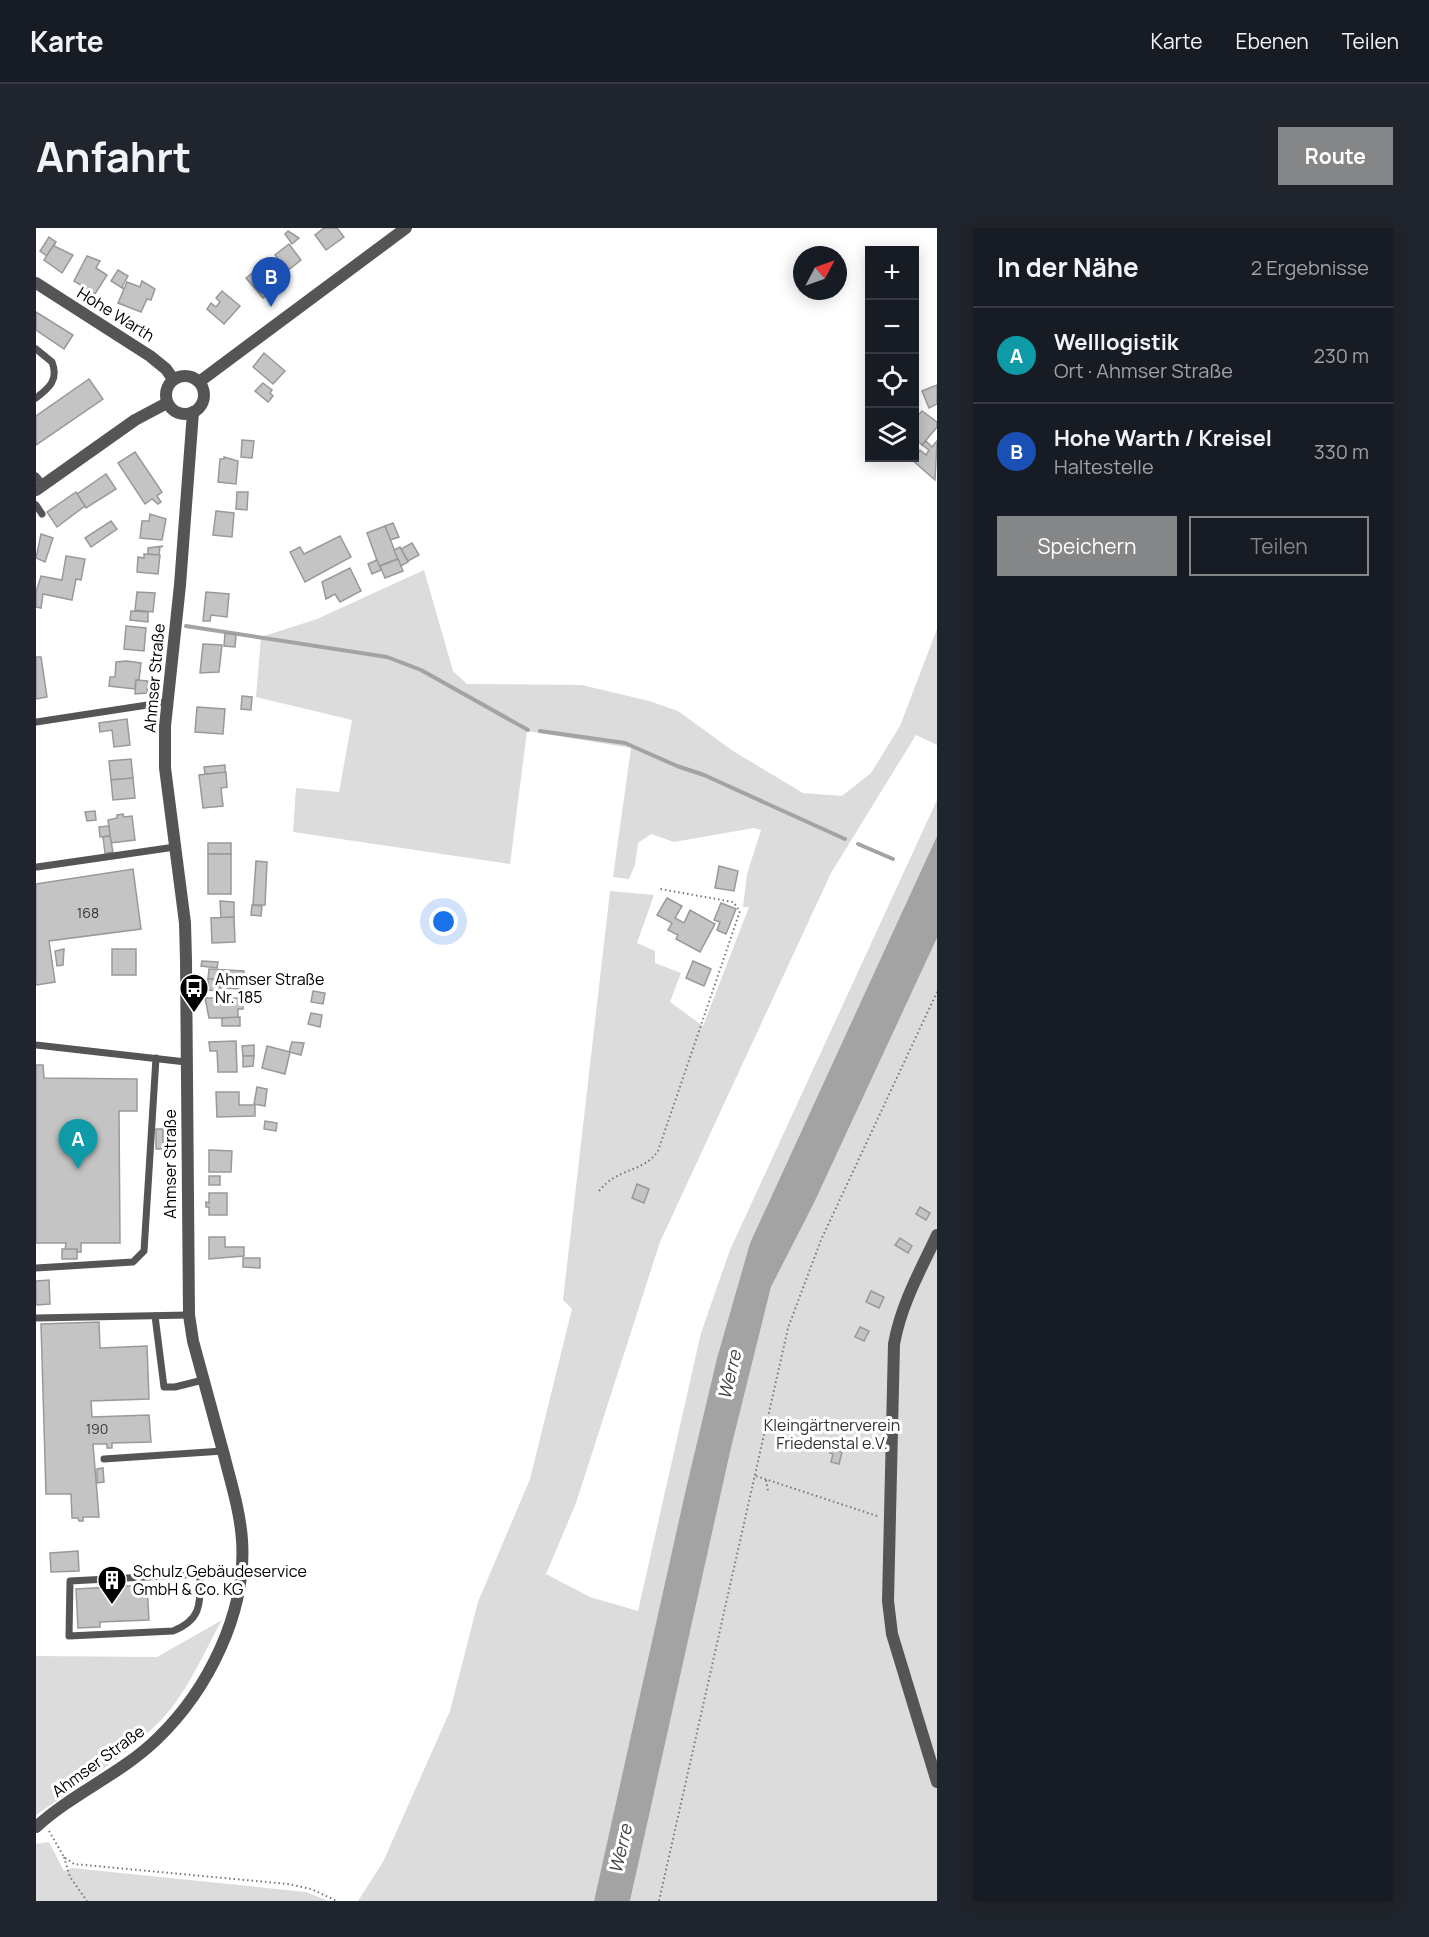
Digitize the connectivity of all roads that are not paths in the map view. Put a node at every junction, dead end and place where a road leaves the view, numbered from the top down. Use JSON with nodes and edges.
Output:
{"nodes":[{"id":1,"x":406,"y":228,"type":"edge"},
{"id":2,"x":36,"y":283,"type":"edge"},
{"id":3,"x":36,"y":349,"type":"edge"},
{"id":4,"x":173,"y":379,"type":"junction"},
{"id":5,"x":199,"y":381,"type":"junction"},
{"id":6,"x":36,"y":398,"type":"edge"},
{"id":7,"x":167,"y":403,"type":"junction"},
{"id":8,"x":193,"y":412,"type":"junction"},
{"id":9,"x":38,"y":484,"type":"edge"},
{"id":10,"x":36,"y":505,"type":"edge"},
{"id":11,"x":42,"y":514,"type":"dead end"},
{"id":12,"x":167,"y":702,"type":"junction"},
{"id":13,"x":36,"y":722,"type":"edge"},
{"id":14,"x":175,"y":847,"type":"junction"},
{"id":15,"x":37,"y":867,"type":"edge"},
{"id":16,"x":36,"y":1045,"type":"edge"},
{"id":17,"x":156,"y":1058,"type":"junction"},
{"id":18,"x":186,"y":1062,"type":"junction"},
{"id":19,"x":937,"y":1235,"type":"edge"},
{"id":20,"x":36,"y":1268,"type":"edge"},
{"id":21,"x":189,"y":1315,"type":"junction"},
{"id":22,"x":155,"y":1316,"type":"junction"},
{"id":23,"x":36,"y":1318,"type":"edge"},
{"id":24,"x":203,"y":1380,"type":"junction"},
{"id":25,"x":223,"y":1451,"type":"junction"},
{"id":26,"x":104,"y":1459,"type":"dead end"},
{"id":27,"x":240,"y":1572,"type":"junction"},
{"id":28,"x":200,"y":1574,"type":"junction"},
{"id":29,"x":937,"y":1782,"type":"edge"},
{"id":30,"x":38,"y":1825,"type":"edge"}],
"edges":[{"from":1,"to":5,"type":"street"},
{"from":2,"to":4,"type":"street","name":"Hohe Warth"},
{"from":3,"to":6,"type":"lane"},
{"from":4,"to":5,"type":"street"},
{"from":4,"to":7,"type":"street"},
{"from":5,"to":8,"type":"street"},
{"from":7,"to":8,"type":"street"},
{"from":7,"to":9,"type":"street"},
{"from":8,"to":12,"type":"street","name":"Ahmser Straße"},
{"from":10,"to":11,"type":"lane"},
{"from":12,"to":13,"type":"lane"},
{"from":12,"to":14,"type":"street","name":"Ahmser Straße"},
{"from":14,"to":15,"type":"lane"},
{"from":14,"to":18,"type":"street","name":"Ahmser Straße"},
{"from":16,"to":17,"type":"lane"},
{"from":17,"to":18,"type":"lane"},
{"from":17,"to":20,"type":"lane"},
{"from":18,"to":21,"type":"street","name":"Ahmser Straße"},
{"from":19,"to":29,"type":"street"},
{"from":21,"to":22,"type":"lane"},
{"from":21,"to":24,"type":"street","name":"Ahmser Straße"},
{"from":22,"to":23,"type":"lane"},
{"from":22,"to":24,"type":"lane"},
{"from":24,"to":25,"type":"street","name":"Ahmser Straße"},
{"from":25,"to":26,"type":"lane"},
{"from":25,"to":27,"type":"street","name":"Ahmser Straße"},
{"from":27,"to":28,"type":"lane"},
{"from":27,"to":30,"type":"street","name":"Ahmser Straße"},
{"from":28,"to":28,"type":"lane"}]}
